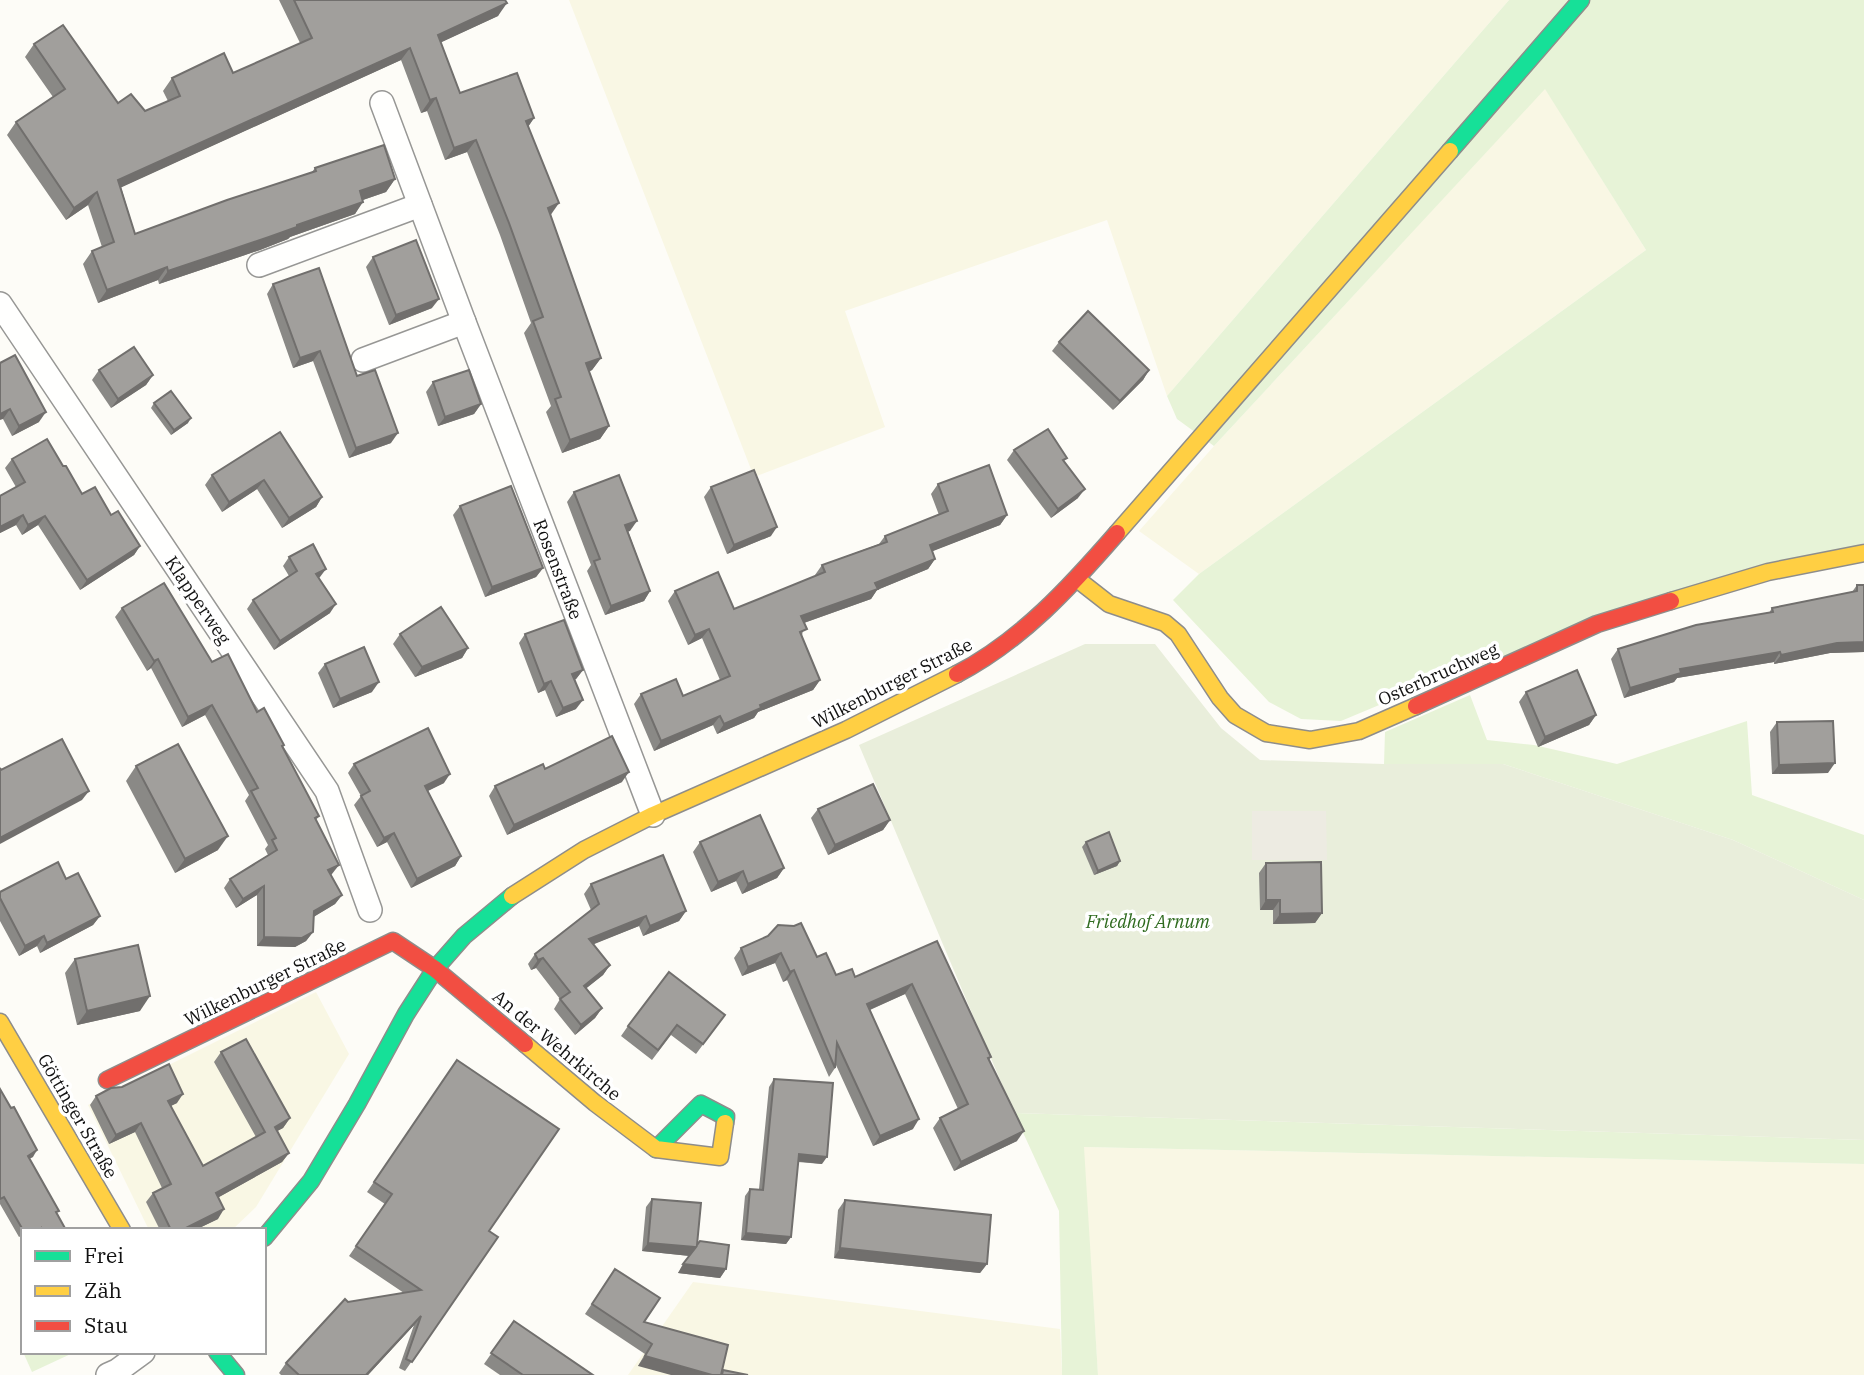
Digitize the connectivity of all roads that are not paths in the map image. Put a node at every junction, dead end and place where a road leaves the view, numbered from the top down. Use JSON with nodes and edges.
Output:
{"nodes":[{"id":1,"x":1581,"y":0,"type":"edge"},
{"id":2,"x":382,"y":103,"type":"dead end"},
{"id":3,"x":419,"y":205,"type":"junction"},
{"id":4,"x":259,"y":265,"type":"dead end"},
{"id":5,"x":0,"y":304,"type":"edge"},
{"id":6,"x":464,"y":322,"type":"junction"},
{"id":7,"x":363,"y":360,"type":"dead end"},
{"id":8,"x":1864,"y":553,"type":"edge"},
{"id":9,"x":1077,"y":579,"type":"junction"},
{"id":10,"x":653,"y":815,"type":"junction"},
{"id":11,"x":370,"y":910,"type":"dead end"},
{"id":12,"x":435,"y":969,"type":"junction"},
{"id":13,"x":0,"y":1022,"type":"edge"},
{"id":14,"x":107,"y":1080,"type":"dead end"},
{"id":15,"x":656,"y":1149,"type":"dead end"},
{"id":16,"x":121,"y":1228,"type":"edge"},
{"id":17,"x":266,"y":1236,"type":"edge"},
{"id":18,"x":140,"y":1354,"type":"edge"},
{"id":19,"x":219,"y":1354,"type":"edge"},
{"id":20,"x":108,"y":1375,"type":"edge"},
{"id":21,"x":236,"y":1375,"type":"edge"}],
"edges":[{"from":1,"to":9,"type":"main road","name":"Wilkenburger Straße"},
{"from":2,"to":3,"type":"street","name":"Rosenstraße"},
{"from":3,"to":4,"type":"street"},
{"from":3,"to":6,"type":"street","name":"Rosenstraße"},
{"from":5,"to":11,"type":"street","name":"Klapperweg"},
{"from":6,"to":7,"type":"street"},
{"from":6,"to":10,"type":"street","name":"Rosenstraße"},
{"from":8,"to":9,"type":"main road","name":"Osterbruchweg"},
{"from":9,"to":10,"type":"main road","name":"Wilkenburger Straße"},
{"from":10,"to":12,"type":"main road","name":"Wilkenburger Straße"},
{"from":12,"to":14,"type":"main road","name":"Wilkenburger Straße"},
{"from":12,"to":15,"type":"main road","name":"An der Wehrkirche"},
{"from":12,"to":17,"type":"main road","name":"Wilkenburger Straße"},
{"from":13,"to":16,"type":"main road","name":"Göttinger Straße"},
{"from":18,"to":20,"type":"street"},
{"from":19,"to":21,"type":"main road"}]}
